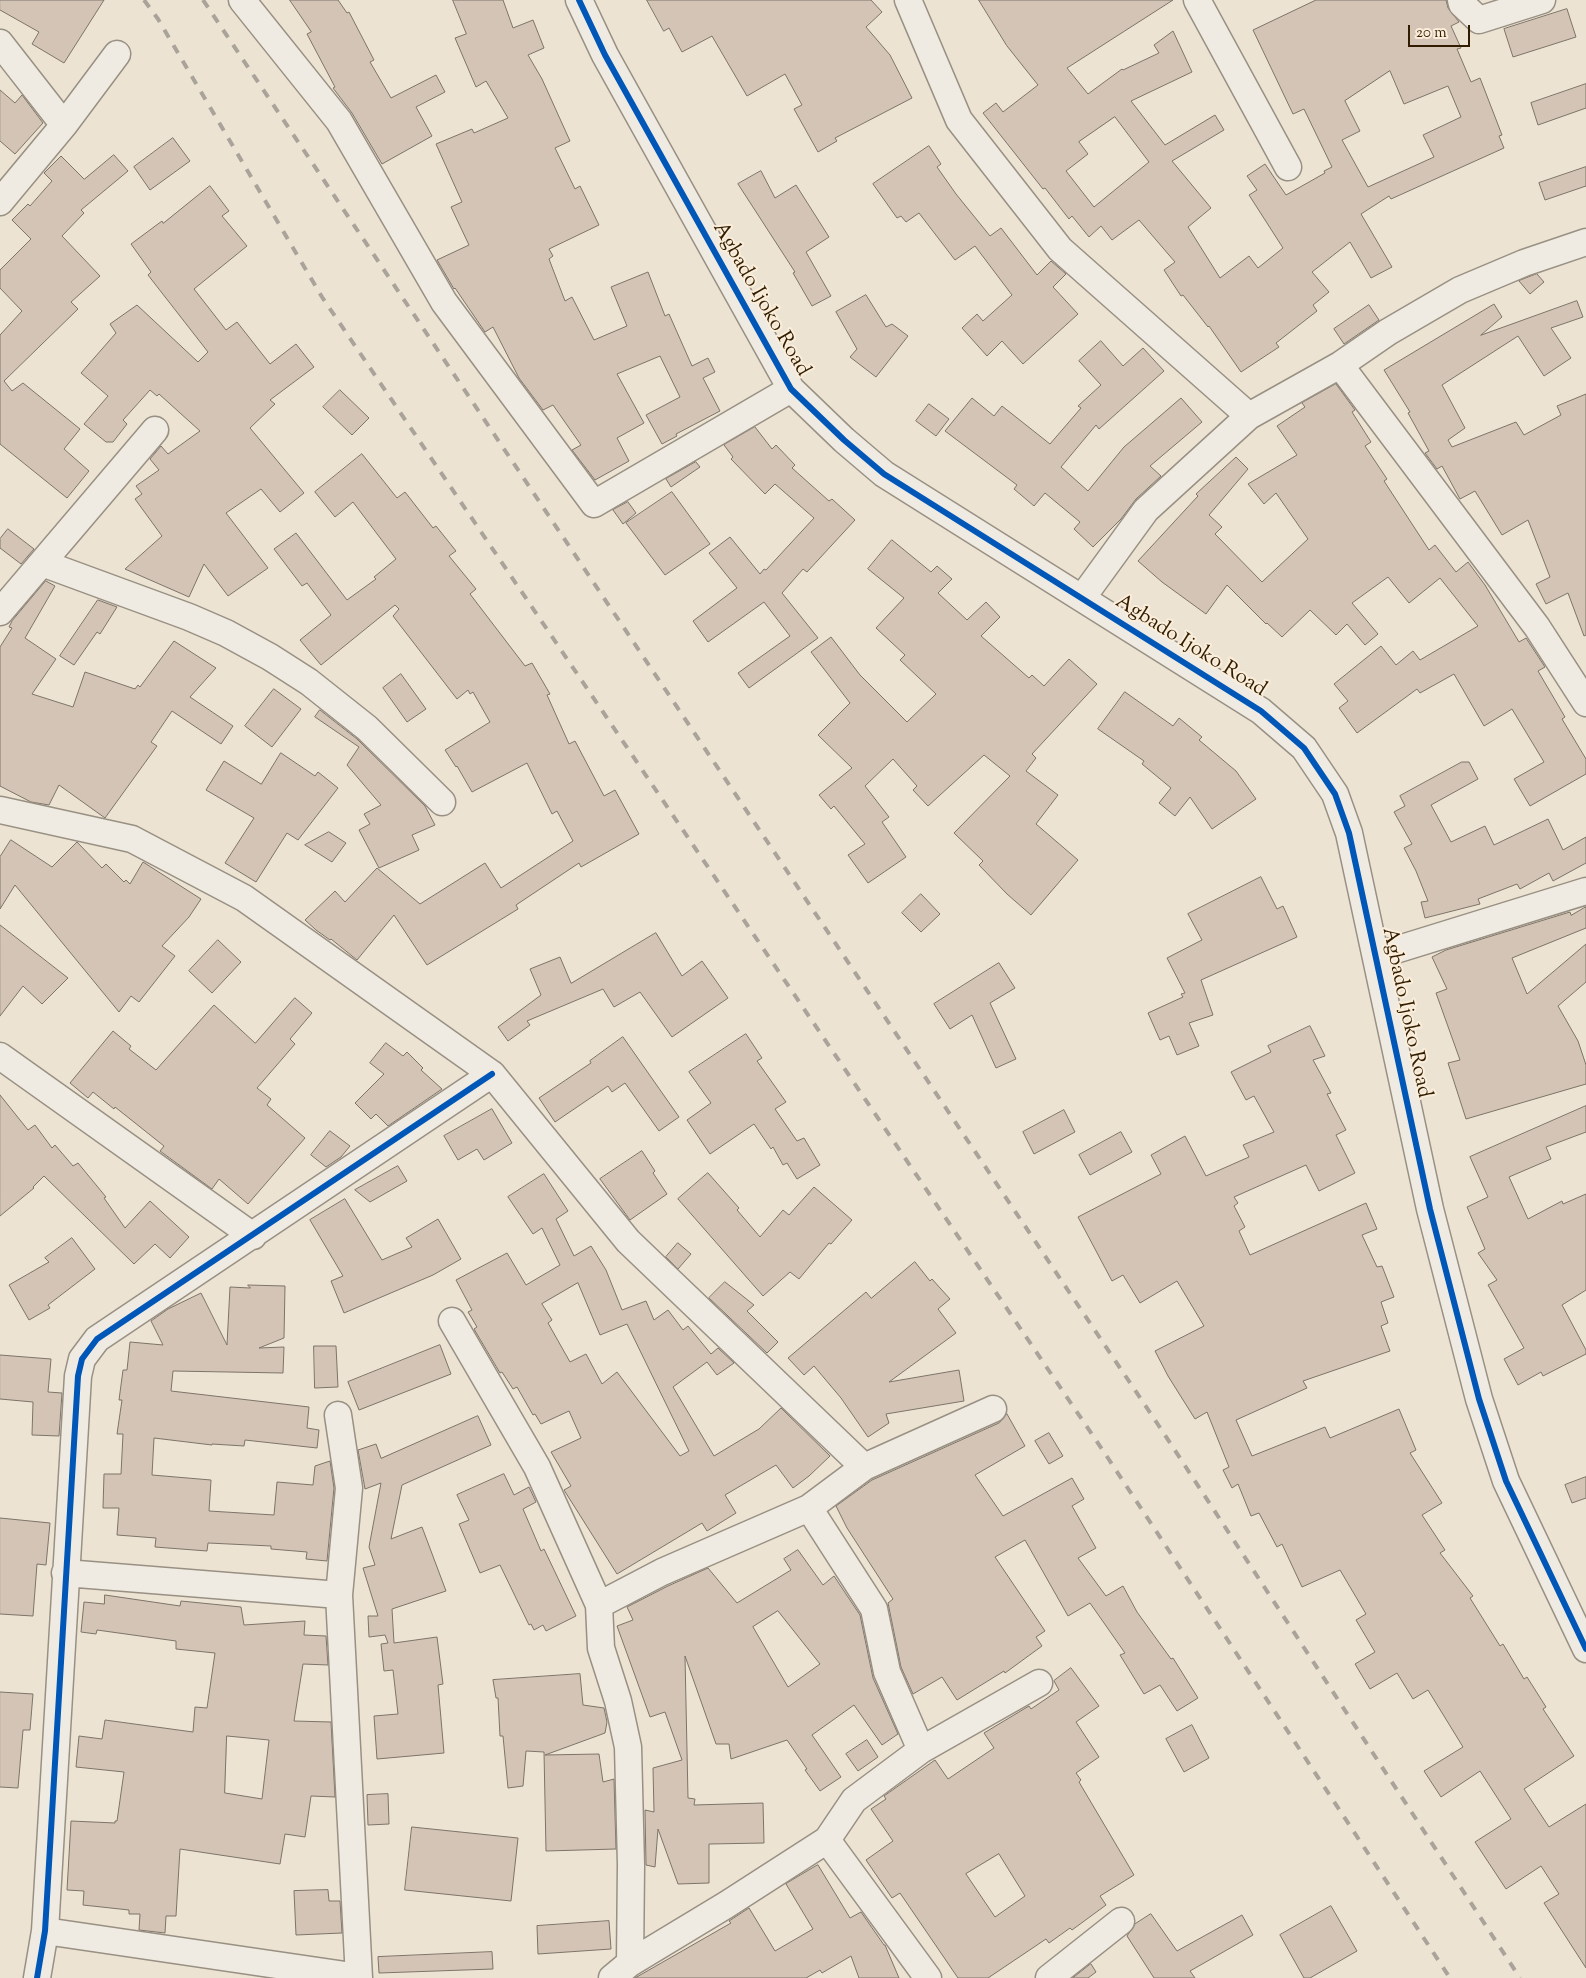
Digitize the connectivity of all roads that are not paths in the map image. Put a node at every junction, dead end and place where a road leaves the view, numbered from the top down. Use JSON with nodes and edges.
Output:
{"nodes":[{"id":1,"x":242,"y":0,"type":"edge"},
{"id":2,"x":579,"y":0,"type":"edge"},
{"id":3,"x":908,"y":0,"type":"edge"},
{"id":4,"x":1197,"y":0,"type":"edge"},
{"id":5,"x":1460,"y":0,"type":"edge"},
{"id":6,"x":1542,"y":0,"type":"edge"},
{"id":7,"x":0,"y":43,"type":"edge"},
{"id":8,"x":117,"y":54,"type":"dead end"},
{"id":9,"x":64,"y":125,"type":"junction"},
{"id":10,"x":1288,"y":167,"type":"dead end"},
{"id":11,"x":0,"y":202,"type":"edge"},
{"id":12,"x":1586,"y":242,"type":"edge"},
{"id":13,"x":1340,"y":365,"type":"junction"},
{"id":14,"x":790,"y":390,"type":"junction"},
{"id":15,"x":1249,"y":416,"type":"junction"},
{"id":16,"x":155,"y":430,"type":"dead end"},
{"id":17,"x":42,"y":564,"type":"junction"},
{"id":18,"x":1082,"y":598,"type":"junction"},
{"id":19,"x":0,"y":612,"type":"edge"},
{"id":20,"x":1586,"y":703,"type":"edge"},
{"id":21,"x":442,"y":802,"type":"dead end"},
{"id":22,"x":0,"y":810,"type":"edge"},
{"id":23,"x":1586,"y":891,"type":"edge"},
{"id":24,"x":1376,"y":956,"type":"junction"},
{"id":25,"x":0,"y":1056,"type":"edge"},
{"id":26,"x":492,"y":1074,"type":"junction"},
{"id":27,"x":253,"y":1236,"type":"junction"},
{"id":28,"x":452,"y":1321,"type":"dead end"},
{"id":29,"x":993,"y":1409,"type":"dead end"},
{"id":30,"x":338,"y":1415,"type":"dead end"},
{"id":31,"x":864,"y":1467,"type":"junction"},
{"id":32,"x":809,"y":1508,"type":"junction"},
{"id":33,"x":65,"y":1573,"type":"junction"},
{"id":34,"x":339,"y":1595,"type":"junction"},
{"id":35,"x":599,"y":1605,"type":"junction"},
{"id":36,"x":1586,"y":1649,"type":"edge"},
{"id":37,"x":1039,"y":1683,"type":"dead end"},
{"id":38,"x":921,"y":1750,"type":"junction"},
{"id":39,"x":827,"y":1840,"type":"junction"},
{"id":40,"x":1122,"y":1921,"type":"dead end"},
{"id":41,"x":46,"y":1931,"type":"junction"},
{"id":42,"x":621,"y":1971,"type":"edge"},
{"id":43,"x":359,"y":1977,"type":"edge"},
{"id":44,"x":37,"y":1978,"type":"edge"},
{"id":45,"x":928,"y":1978,"type":"edge"},
{"id":46,"x":1049,"y":1978,"type":"edge"}],
"edges":[{"from":1,"to":14,"type":"street"},
{"from":2,"to":14,"type":"street","name":"Agbado Ijoko Road"},
{"from":3,"to":15,"type":"street"},
{"from":4,"to":10,"type":"street"},
{"from":5,"to":6,"type":"street"},
{"from":7,"to":9,"type":"street"},
{"from":8,"to":9,"type":"street"},
{"from":9,"to":11,"type":"street"},
{"from":12,"to":13,"type":"street"},
{"from":13,"to":15,"type":"street"},
{"from":13,"to":20,"type":"street"},
{"from":14,"to":18,"type":"street","name":"Agbado Ijoko Road"},
{"from":15,"to":18,"type":"street"},
{"from":16,"to":17,"type":"street"},
{"from":17,"to":19,"type":"street"},
{"from":17,"to":21,"type":"street"},
{"from":18,"to":24,"type":"street","name":"Agbado Ijoko Road"},
{"from":22,"to":26,"type":"street"},
{"from":23,"to":24,"type":"street"},
{"from":24,"to":36,"type":"street","name":"Agbado Ijoko Road"},
{"from":25,"to":27,"type":"street"},
{"from":26,"to":27,"type":"street"},
{"from":26,"to":31,"type":"street"},
{"from":27,"to":33,"type":"street"},
{"from":28,"to":35,"type":"street"},
{"from":29,"to":31,"type":"street"},
{"from":30,"to":34,"type":"street"},
{"from":31,"to":32,"type":"street"},
{"from":32,"to":35,"type":"street"},
{"from":32,"to":38,"type":"street"},
{"from":33,"to":34,"type":"street"},
{"from":33,"to":41,"type":"street"},
{"from":34,"to":43,"type":"street"},
{"from":35,"to":42,"type":"street"},
{"from":37,"to":38,"type":"street"},
{"from":38,"to":39,"type":"street"},
{"from":39,"to":42,"type":"street"},
{"from":39,"to":45,"type":"street"},
{"from":40,"to":46,"type":"street"},
{"from":41,"to":43,"type":"street"},
{"from":41,"to":44,"type":"street"}]}
